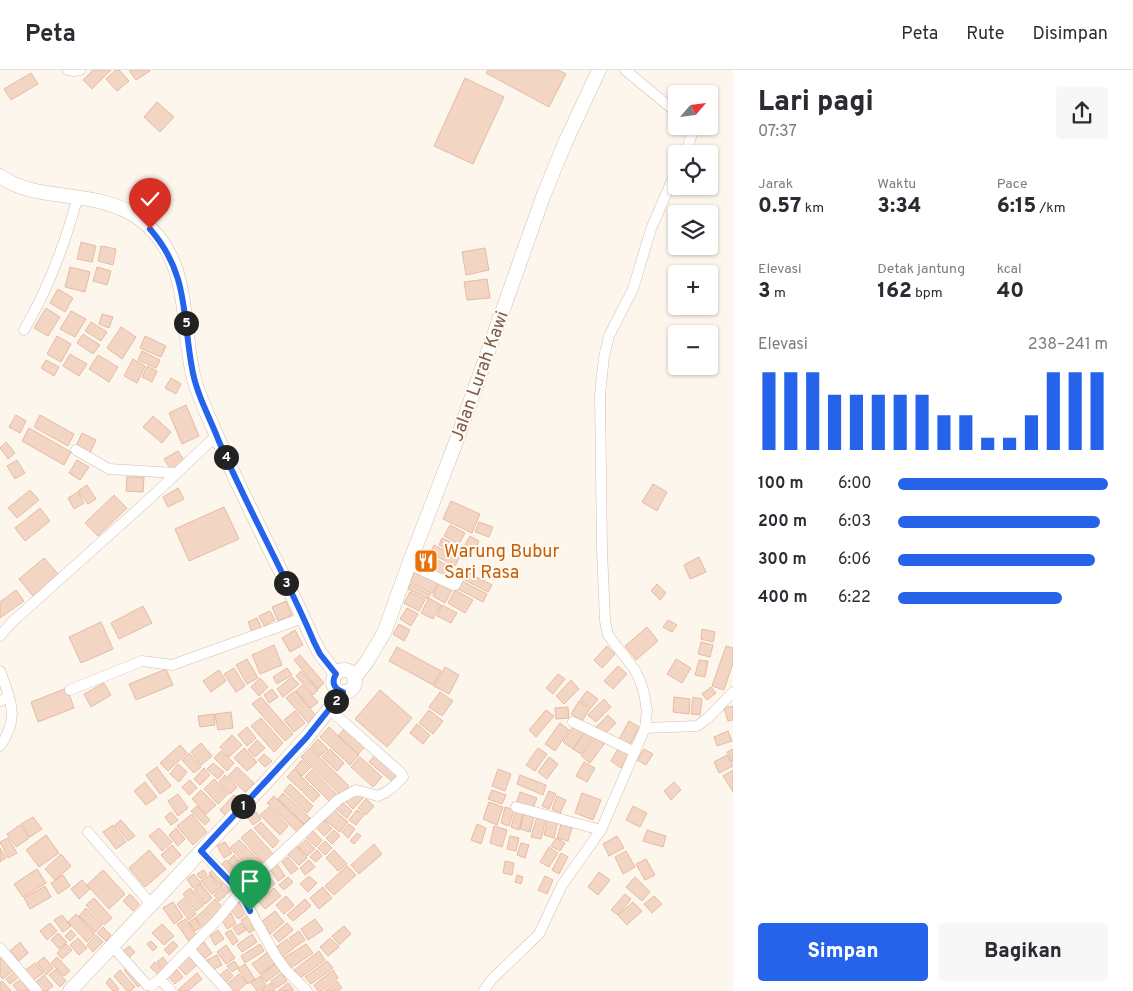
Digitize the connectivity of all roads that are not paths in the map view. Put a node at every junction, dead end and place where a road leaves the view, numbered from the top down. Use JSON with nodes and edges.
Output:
{"nodes":[{"id":1,"x":68,"y":70,"type":"edge"},
{"id":2,"x":80,"y":70,"type":"edge"},
{"id":3,"x":600,"y":70,"type":"edge"},
{"id":4,"x":625,"y":70,"type":"edge"},
{"id":5,"x":668,"y":105,"type":"edge"},
{"id":6,"x":0,"y":176,"type":"edge"},
{"id":7,"x":668,"y":190,"type":"edge"},
{"id":8,"x":78,"y":196,"type":"junction"},
{"id":9,"x":24,"y":330,"type":"dead end"},
{"id":10,"x":217,"y":435,"type":"junction"},
{"id":11,"x":76,"y":450,"type":"dead end"},
{"id":12,"x":175,"y":474,"type":"junction"},
{"id":13,"x":409,"y":564,"type":"junction"},
{"id":14,"x":462,"y":572,"type":"dead end"},
{"id":15,"x":303,"y":618,"type":"junction"},
{"id":16,"x":0,"y":636,"type":"edge"},
{"id":17,"x":0,"y":671,"type":"edge"},
{"id":18,"x":336,"y":674,"type":"junction"},
{"id":19,"x":354,"y":678,"type":"junction"},
{"id":20,"x":70,"y":690,"type":"dead end"},
{"id":21,"x":343,"y":692,"type":"junction"},
{"id":22,"x":733,"y":692,"type":"edge"},
{"id":23,"x":5,"y":699,"type":"edge"},
{"id":24,"x":330,"y":710,"type":"junction"},
{"id":25,"x":572,"y":722,"type":"dead end"},
{"id":26,"x":645,"y":728,"type":"junction"},
{"id":27,"x":0,"y":746,"type":"edge"},
{"id":28,"x":635,"y":752,"type":"junction"},
{"id":29,"x":516,"y":807,"type":"dead end"},
{"id":30,"x":601,"y":830,"type":"junction"},
{"id":31,"x":88,"y":832,"type":"dead end"},
{"id":32,"x":201,"y":851,"type":"junction"},
{"id":33,"x":240,"y":892,"type":"junction"},
{"id":34,"x":153,"y":902,"type":"junction"},
{"id":35,"x":112,"y":946,"type":"junction"},
{"id":36,"x":0,"y":948,"type":"edge"},
{"id":37,"x":189,"y":949,"type":"junction"},
{"id":38,"x":160,"y":979,"type":"junction"},
{"id":39,"x":37,"y":991,"type":"edge"},
{"id":40,"x":70,"y":991,"type":"edge"},
{"id":41,"x":171,"y":991,"type":"edge"},
{"id":42,"x":227,"y":991,"type":"edge"},
{"id":43,"x":307,"y":991,"type":"edge"},
{"id":44,"x":484,"y":991,"type":"edge"}],
"edges":[{"from":1,"to":2,"type":"street"},
{"from":3,"to":13,"type":"street","name":"Jalan Lurah Kawi"},
{"from":4,"to":5,"type":"street"},
{"from":6,"to":8,"type":"street"},
{"from":7,"to":26,"type":"street"},
{"from":8,"to":9,"type":"street"},
{"from":8,"to":10,"type":"street"},
{"from":10,"to":12,"type":"street"},
{"from":10,"to":15,"type":"street"},
{"from":11,"to":12,"type":"street"},
{"from":12,"to":16,"type":"street"},
{"from":13,"to":14,"type":"street"},
{"from":13,"to":19,"type":"street","name":"Jalan Lurah Kawi"},
{"from":15,"to":18,"type":"street"},
{"from":15,"to":20,"type":"street"},
{"from":17,"to":23,"type":"street"},
{"from":18,"to":19,"type":"street"},
{"from":18,"to":21,"type":"street"},
{"from":19,"to":21,"type":"street"},
{"from":21,"to":24,"type":"street"},
{"from":22,"to":26,"type":"street"},
{"from":23,"to":27,"type":"street"},
{"from":24,"to":32,"type":"street"},
{"from":24,"to":33,"type":"street"},
{"from":25,"to":28,"type":"street"},
{"from":26,"to":28,"type":"street"},
{"from":28,"to":30,"type":"street"},
{"from":29,"to":30,"type":"street"},
{"from":30,"to":44,"type":"street"},
{"from":31,"to":34,"type":"street"},
{"from":32,"to":33,"type":"street"},
{"from":32,"to":34,"type":"street"},
{"from":33,"to":37,"type":"street"},
{"from":33,"to":43,"type":"street"},
{"from":34,"to":35,"type":"street"},
{"from":35,"to":38,"type":"street"},
{"from":35,"to":40,"type":"street"},
{"from":36,"to":39,"type":"street"},
{"from":37,"to":38,"type":"street"},
{"from":37,"to":42,"type":"street"},
{"from":38,"to":41,"type":"street"}]}
